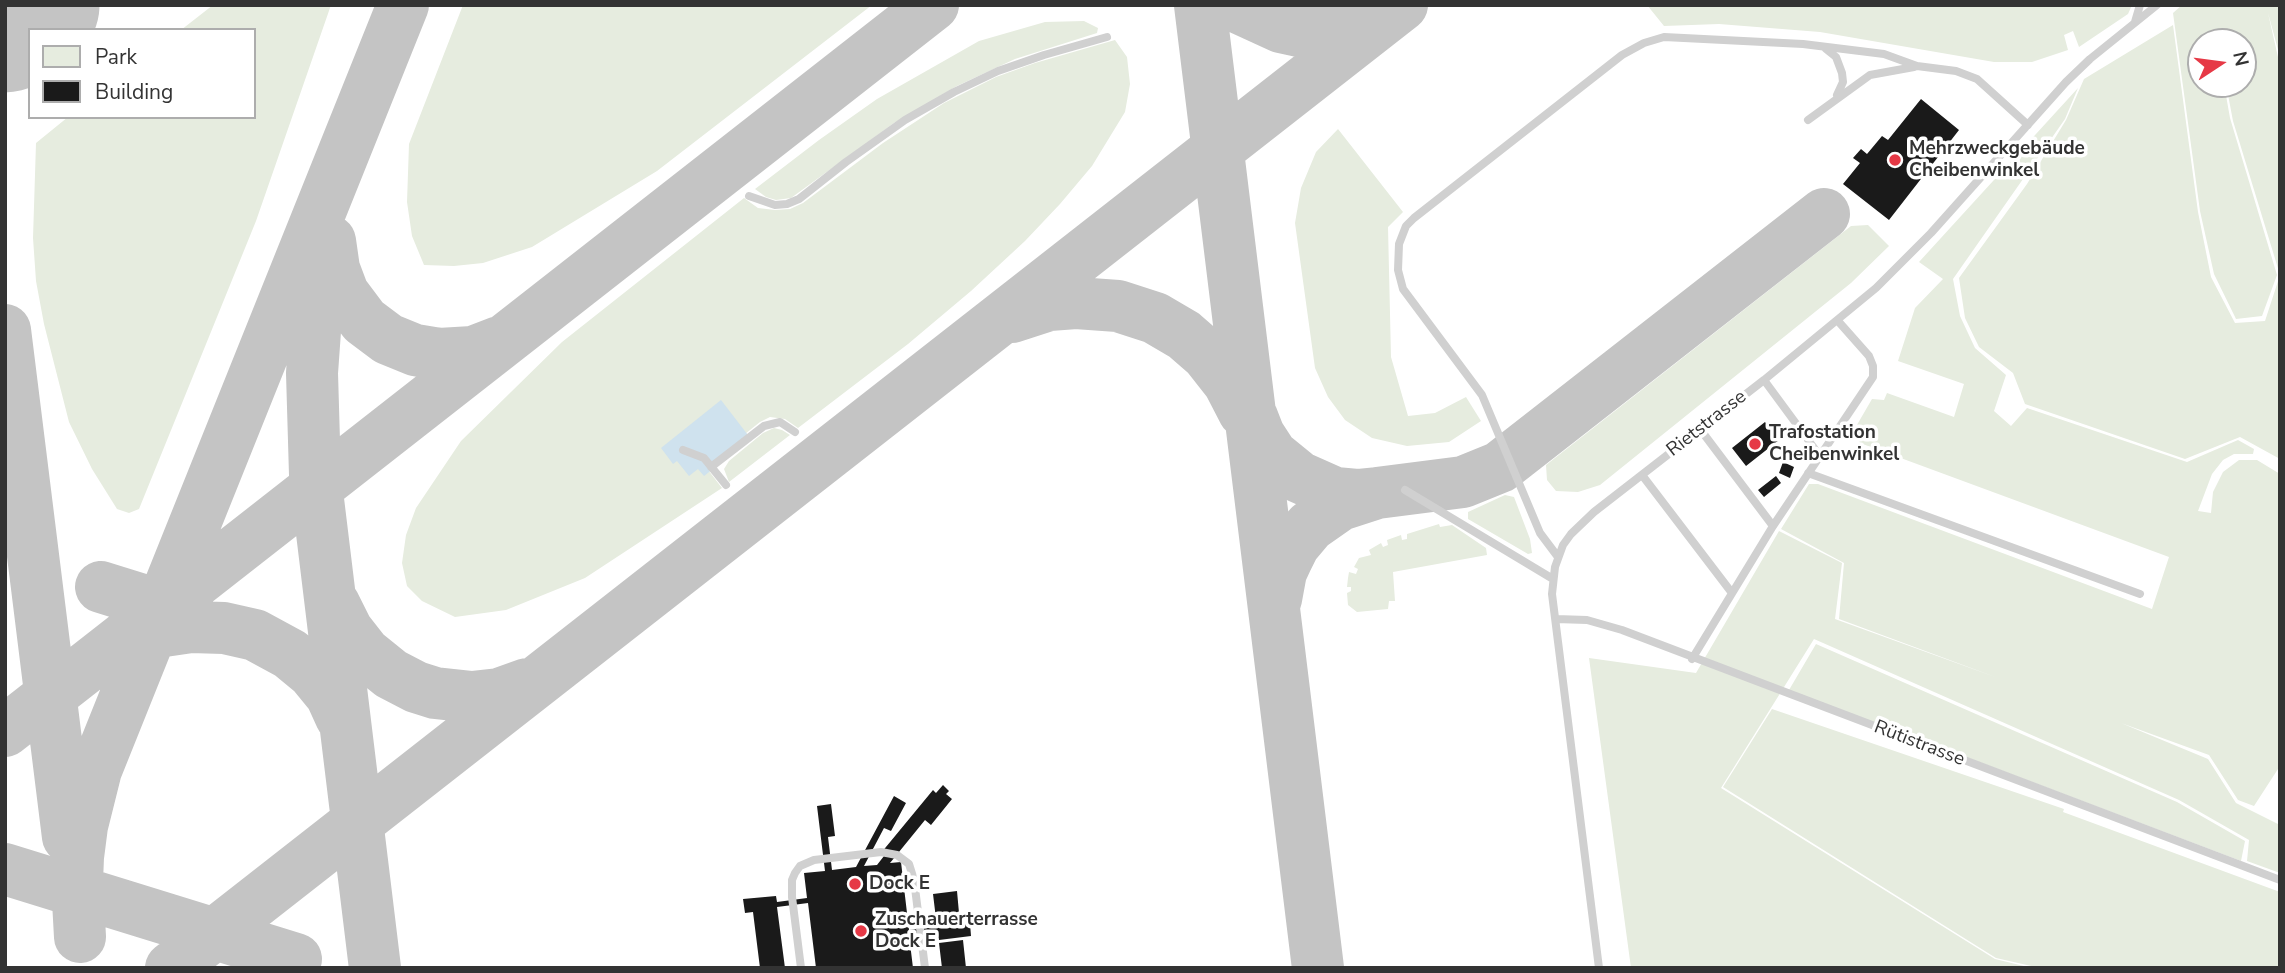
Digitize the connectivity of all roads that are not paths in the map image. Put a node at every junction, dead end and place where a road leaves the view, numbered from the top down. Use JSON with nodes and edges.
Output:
{"nodes":[{"id":1,"x":2140,"y":5,"type":"edge"},
{"id":2,"x":2157,"y":5,"type":"edge"},
{"id":3,"x":2135,"y":22,"type":"junction"},
{"id":4,"x":1107,"y":37,"type":"dead end"},
{"id":5,"x":1822,"y":46,"type":"junction"},
{"id":6,"x":1917,"y":66,"type":"junction"},
{"id":7,"x":1834,"y":101,"type":"junction"},
{"id":8,"x":1808,"y":120,"type":"dead end"},
{"id":9,"x":2028,"y":125,"type":"junction"},
{"id":10,"x":750,"y":196,"type":"dead end"},
{"id":11,"x":1838,"y":321,"type":"junction"},
{"id":12,"x":1764,"y":380,"type":"junction"},
{"id":13,"x":1700,"y":429,"type":"junction"},
{"id":14,"x":795,"y":432,"type":"dead end"},
{"id":15,"x":683,"y":450,"type":"dead end"},
{"id":16,"x":1820,"y":456,"type":"junction"},
{"id":17,"x":711,"y":467,"type":"junction"},
{"id":18,"x":1808,"y":472,"type":"junction"},
{"id":19,"x":1642,"y":475,"type":"junction"},
{"id":20,"x":726,"y":485,"type":"dead end"},
{"id":21,"x":1405,"y":490,"type":"dead end"},
{"id":22,"x":1773,"y":526,"type":"junction"},
{"id":23,"x":1558,"y":557,"type":"junction"},
{"id":24,"x":1553,"y":579,"type":"junction"},
{"id":25,"x":1732,"y":593,"type":"junction"},
{"id":26,"x":2140,"y":594,"type":"dead end"},
{"id":27,"x":1556,"y":619,"type":"junction"},
{"id":28,"x":1692,"y":659,"type":"junction"},
{"id":29,"x":2280,"y":880,"type":"edge"},
{"id":30,"x":801,"y":968,"type":"edge"},
{"id":31,"x":925,"y":968,"type":"edge"},
{"id":32,"x":1599,"y":968,"type":"edge"}],
"edges":[{"from":1,"to":3,"type":"lane"},
{"from":2,"to":3,"type":"lane","name":"Rietstrasse"},
{"from":3,"to":9,"type":"lane","name":"Rietstrasse"},
{"from":4,"to":10,"type":"lane"},
{"from":5,"to":6,"type":"lane"},
{"from":5,"to":7,"type":"lane"},
{"from":5,"to":23,"type":"lane"},
{"from":6,"to":7,"type":"lane"},
{"from":6,"to":9,"type":"lane"},
{"from":7,"to":8,"type":"lane"},
{"from":9,"to":11,"type":"lane","name":"Rietstrasse"},
{"from":11,"to":12,"type":"lane","name":"Rietstrasse"},
{"from":11,"to":16,"type":"lane"},
{"from":12,"to":13,"type":"lane","name":"Rietstrasse"},
{"from":12,"to":16,"type":"lane"},
{"from":13,"to":19,"type":"lane","name":"Rietstrasse"},
{"from":13,"to":22,"type":"lane"},
{"from":14,"to":17,"type":"lane"},
{"from":15,"to":17,"type":"lane"},
{"from":16,"to":18,"type":"lane"},
{"from":17,"to":20,"type":"lane"},
{"from":18,"to":22,"type":"lane"},
{"from":18,"to":26,"type":"lane"},
{"from":19,"to":23,"type":"lane","name":"Rietstrasse"},
{"from":19,"to":25,"type":"lane"},
{"from":21,"to":24,"type":"lane"},
{"from":22,"to":25,"type":"lane"},
{"from":23,"to":24,"type":"lane","name":"Rietstrasse"},
{"from":24,"to":27,"type":"lane","name":"Rietstrasse"},
{"from":25,"to":28,"type":"lane"},
{"from":27,"to":28,"type":"lane","name":"Rütistrasse"},
{"from":27,"to":32,"type":"lane","name":"Rietstrasse"},
{"from":28,"to":29,"type":"lane","name":"Rütistrasse"},
{"from":30,"to":31,"type":"lane"}]}
